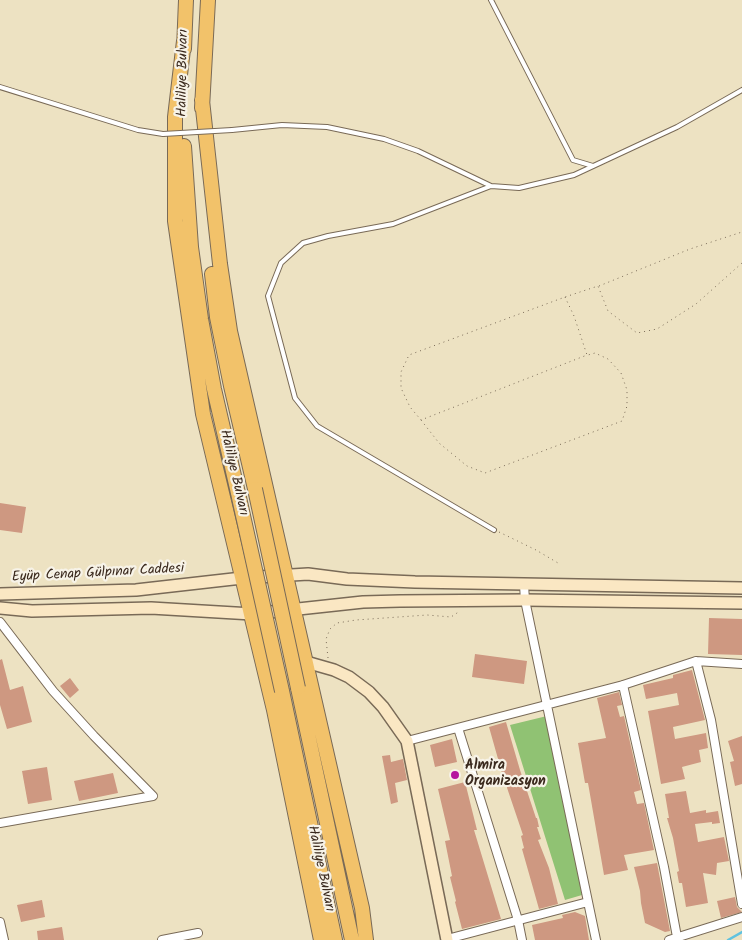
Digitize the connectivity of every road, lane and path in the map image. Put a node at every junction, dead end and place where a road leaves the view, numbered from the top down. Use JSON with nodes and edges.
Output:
{"nodes":[{"id":1,"x":186,"y":0,"type":"edge"},
{"id":2,"x":208,"y":0,"type":"edge"},
{"id":3,"x":491,"y":0,"type":"edge"},
{"id":4,"x":184,"y":41,"type":"junction"},
{"id":5,"x":0,"y":87,"type":"edge"},
{"id":6,"x":742,"y":90,"type":"edge"},
{"id":7,"x":202,"y":100,"type":"junction"},
{"id":8,"x":593,"y":166,"type":"junction"},
{"id":9,"x":491,"y":186,"type":"junction"},
{"id":10,"x":742,"y":232,"type":"edge"},
{"id":11,"x":742,"y":263,"type":"edge"},
{"id":12,"x":598,"y":286,"type":"junction"},
{"id":13,"x":565,"y":297,"type":"junction"},
{"id":14,"x":587,"y":355,"type":"junction"},
{"id":15,"x":421,"y":420,"type":"junction"},
{"id":16,"x":494,"y":530,"type":"joint"},
{"id":17,"x":558,"y":564,"type":"dead end"},
{"id":18,"x":286,"y":574,"type":"junction"},
{"id":19,"x":242,"y":578,"type":"junction"},
{"id":20,"x":524,"y":585,"type":"junction"},
{"id":21,"x":742,"y":588,"type":"edge"},
{"id":22,"x":0,"y":594,"type":"edge"},
{"id":23,"x":467,"y":600,"type":"junction"},
{"id":24,"x":525,"y":600,"type":"junction"},
{"id":25,"x":742,"y":603,"type":"edge"},
{"id":26,"x":0,"y":608,"type":"edge"},
{"id":27,"x":294,"y":611,"type":"junction"},
{"id":28,"x":252,"y":614,"type":"junction"},
{"id":29,"x":0,"y":622,"type":"edge"},
{"id":30,"x":696,"y":660,"type":"junction"},
{"id":31,"x":306,"y":662,"type":"junction"},
{"id":32,"x":742,"y":664,"type":"edge"},
{"id":33,"x":331,"y":669,"type":"junction"},
{"id":34,"x":623,"y":685,"type":"junction"},
{"id":35,"x":547,"y":704,"type":"junction"},
{"id":36,"x":458,"y":728,"type":"junction"},
{"id":37,"x":407,"y":741,"type":"junction"},
{"id":38,"x":0,"y":823,"type":"edge"},
{"id":39,"x":740,"y":885,"type":"edge"},
{"id":40,"x":588,"y":902,"type":"junction"},
{"id":41,"x":742,"y":904,"type":"edge"},
{"id":42,"x":742,"y":917,"type":"edge"},
{"id":43,"x":518,"y":920,"type":"junction"},
{"id":44,"x":0,"y":922,"type":"edge"},
{"id":45,"x":198,"y":933,"type":"dead end"},
{"id":46,"x":673,"y":939,"type":"edge"},
{"id":47,"x":4,"y":940,"type":"edge"},
{"id":48,"x":162,"y":940,"type":"edge"},
{"id":49,"x":321,"y":940,"type":"edge"},
{"id":50,"x":336,"y":940,"type":"edge"},
{"id":51,"x":352,"y":940,"type":"edge"},
{"id":52,"x":367,"y":940,"type":"edge"},
{"id":53,"x":447,"y":940,"type":"edge"},
{"id":54,"x":522,"y":940,"type":"edge"},
{"id":55,"x":596,"y":940,"type":"edge"}],
"edges":[{"from":1,"to":4,"type":"highway","name":"Haliliye Bulvarı"},
{"from":2,"to":7,"type":"highway","name":"Haliliye Bulvarı"},
{"from":3,"to":8,"type":"lane"},
{"from":4,"to":19,"type":"highway"},
{"from":4,"to":50,"type":"highway","name":"Haliliye Bulvarı","bridge":true},
{"from":5,"to":9,"type":"lane","bridge":true},
{"from":6,"to":8,"type":"lane"},
{"from":7,"to":18,"type":"highway"},
{"from":7,"to":51,"type":"highway","name":"Haliliye Bulvarı","bridge":true},
{"from":8,"to":9,"type":"lane"},
{"from":9,"to":16,"type":"lane"},
{"from":10,"to":12,"type":"path"},
{"from":11,"to":12,"type":"path"},
{"from":12,"to":13,"type":"path"},
{"from":13,"to":14,"type":"path"},
{"from":13,"to":15,"type":"path"},
{"from":14,"to":15,"type":"path"},
{"from":14,"to":15,"type":"path"},
{"from":16,"to":17,"type":"path"},
{"from":18,"to":19,"type":"main road","name":"Eyüp Cenap Gülpınar Caddesi"},
{"from":18,"to":20,"type":"main road","name":"Eyüp Cenap Gülpınar Caddesi"},
{"from":18,"to":27,"type":"highway"},
{"from":19,"to":22,"type":"main road","name":"Eyüp Cenap Gülpınar Caddesi"},
{"from":19,"to":28,"type":"highway"},
{"from":20,"to":21,"type":"main road","name":"Eyüp Cenap Gülpınar Caddesi"},
{"from":20,"to":24,"type":"street"},
{"from":23,"to":24,"type":"main road"},
{"from":23,"to":27,"type":"main road"},
{"from":23,"to":33,"type":"path"},
{"from":24,"to":25,"type":"main road"},
{"from":24,"to":35,"type":"street"},
{"from":26,"to":28,"type":"main road"},
{"from":27,"to":28,"type":"main road"},
{"from":27,"to":31,"type":"highway"},
{"from":28,"to":49,"type":"highway"},
{"from":29,"to":38,"type":"street"},
{"from":30,"to":32,"type":"street"},
{"from":30,"to":34,"type":"street"},
{"from":30,"to":39,"type":"street"},
{"from":31,"to":33,"type":"main road"},
{"from":31,"to":52,"type":"highway"},
{"from":33,"to":37,"type":"main road"},
{"from":34,"to":35,"type":"street"},
{"from":34,"to":46,"type":"street"},
{"from":35,"to":36,"type":"street"},
{"from":35,"to":40,"type":"street"},
{"from":36,"to":37,"type":"street"},
{"from":36,"to":43,"type":"street"},
{"from":37,"to":53,"type":"main road"},
{"from":39,"to":41,"type":"street"},
{"from":40,"to":43,"type":"street"},
{"from":40,"to":55,"type":"street"},
{"from":42,"to":46,"type":"street"},
{"from":43,"to":53,"type":"street"},
{"from":43,"to":54,"type":"street"},
{"from":44,"to":47,"type":"street"},
{"from":45,"to":48,"type":"street"}]}
